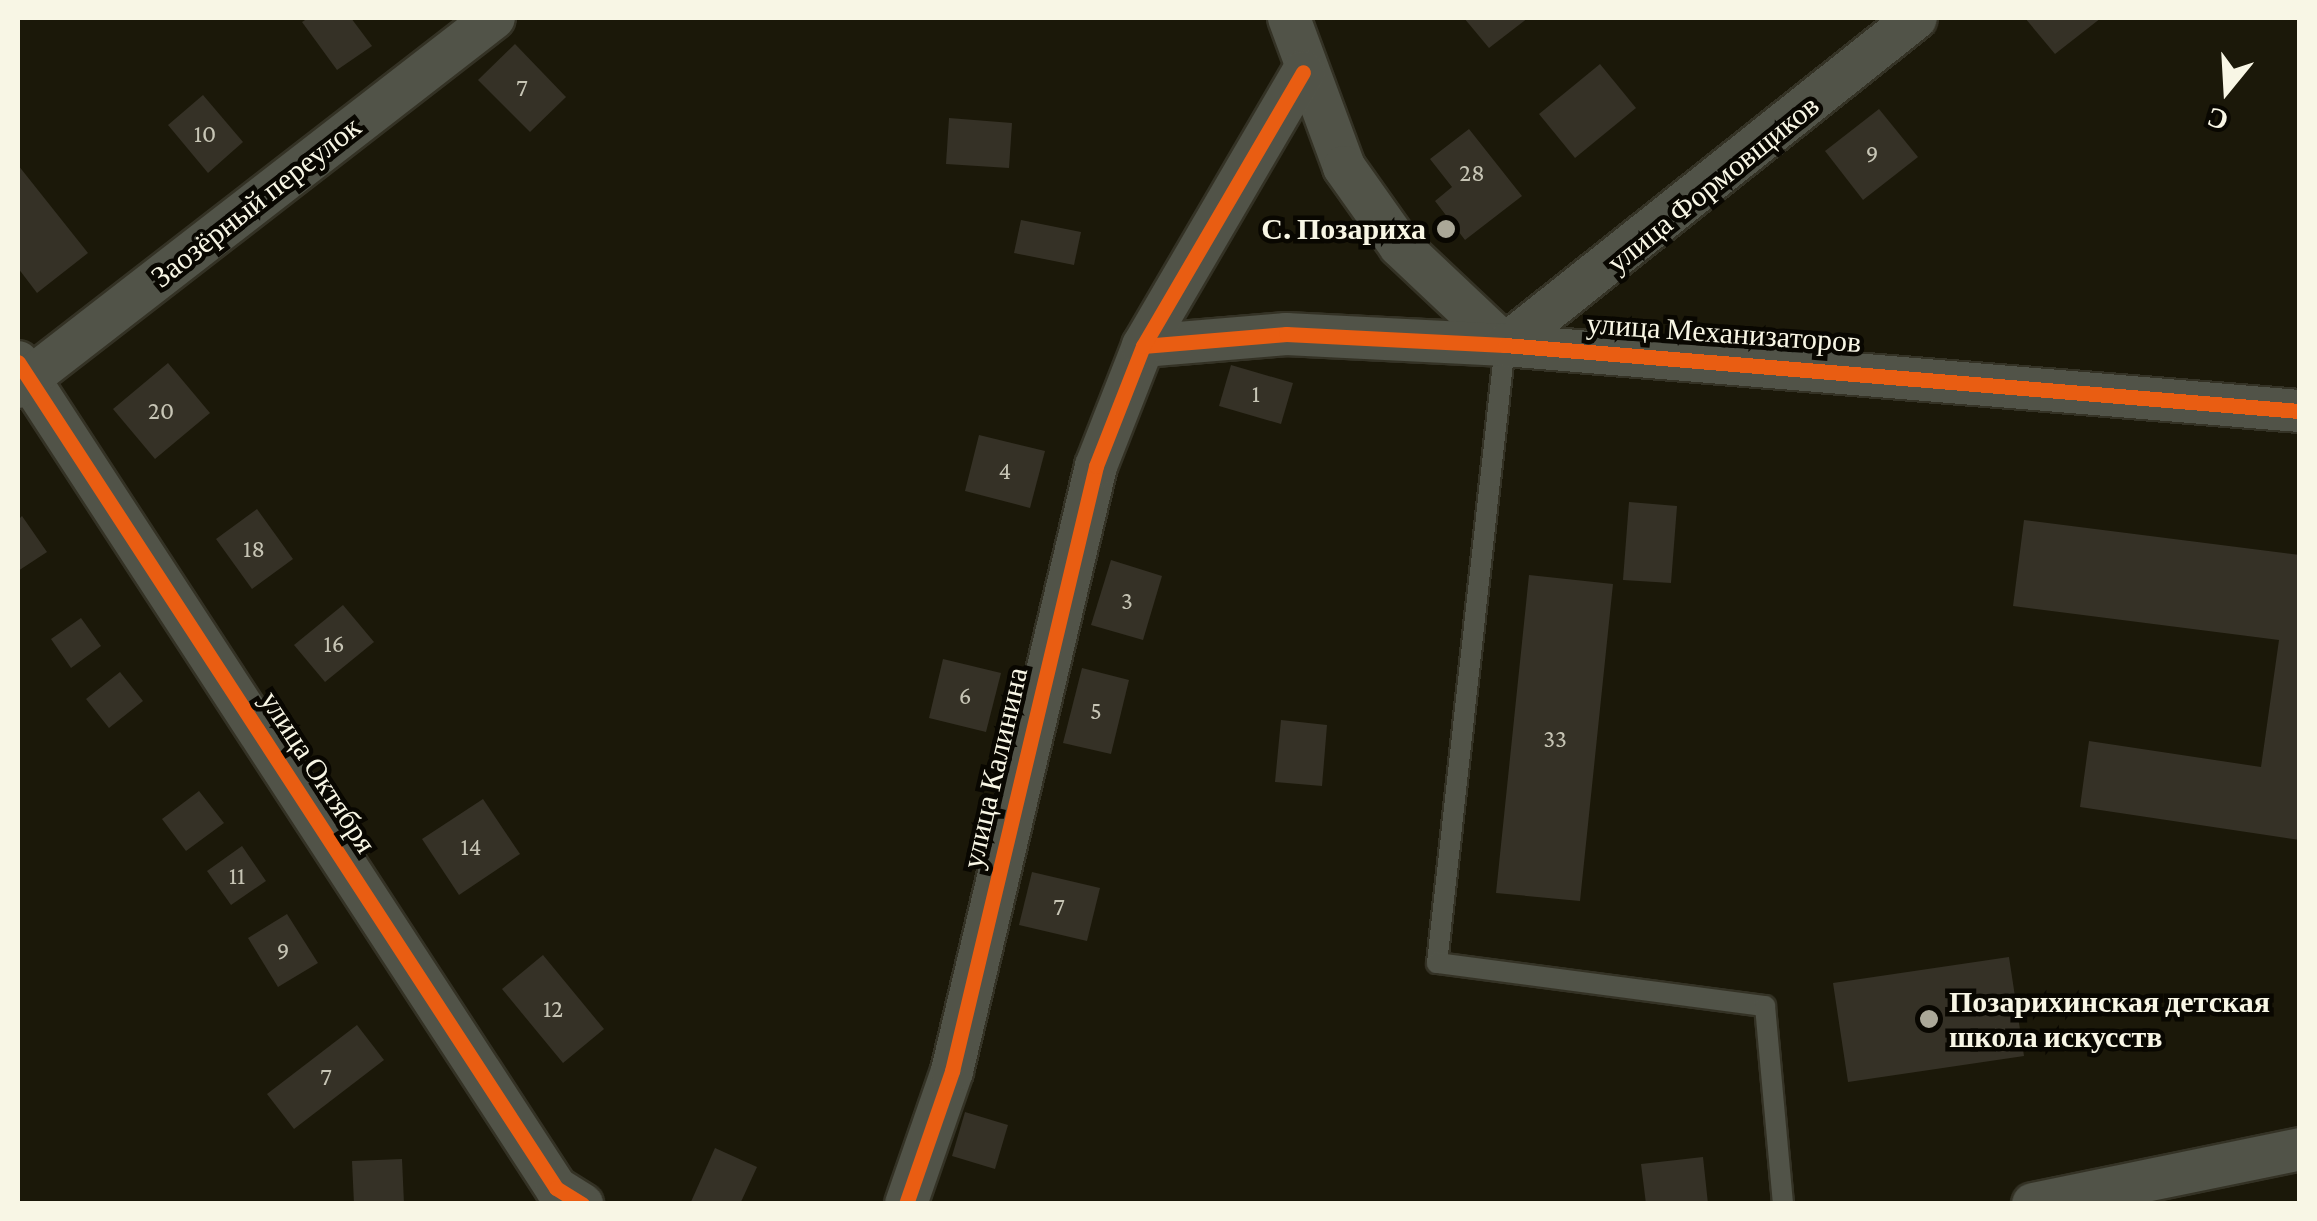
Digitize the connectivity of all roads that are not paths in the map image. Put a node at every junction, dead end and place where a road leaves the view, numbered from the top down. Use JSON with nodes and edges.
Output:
{"nodes":[{"id":1,"x":494,"y":18,"type":"edge"},
{"id":2,"x":1289,"y":18,"type":"edge"},
{"id":3,"x":1916,"y":18,"type":"edge"},
{"id":4,"x":1303,"y":72,"type":"junction"},
{"id":5,"x":1505,"y":344,"type":"junction"},
{"id":6,"x":1142,"y":346,"type":"junction"},
{"id":7,"x":22,"y":376,"type":"edge"},
{"id":8,"x":2300,"y":411,"type":"edge"},
{"id":9,"x":2300,"y":1149,"type":"edge"},
{"id":10,"x":582,"y":1204,"type":"edge"},
{"id":11,"x":906,"y":1204,"type":"edge"},
{"id":12,"x":1783,"y":1204,"type":"edge"},
{"id":13,"x":2033,"y":1204,"type":"edge"}],
"edges":[{"from":1,"to":7,"type":"street","name":"Заозёрный переулок"},
{"from":2,"to":4,"type":"street"},
{"from":3,"to":5,"type":"street","name":"улица Формовщиков"},
{"from":4,"to":5,"type":"street"},
{"from":4,"to":6,"type":"street","name":"улица Калинина"},
{"from":5,"to":6,"type":"street","name":"улица Механизаторов"},
{"from":5,"to":8,"type":"street","name":"улица Механизаторов"},
{"from":5,"to":12,"type":"lane"},
{"from":6,"to":11,"type":"street","name":"улица Калинина"},
{"from":7,"to":10,"type":"street","name":"улица Октября"},
{"from":9,"to":13,"type":"street"}]}
